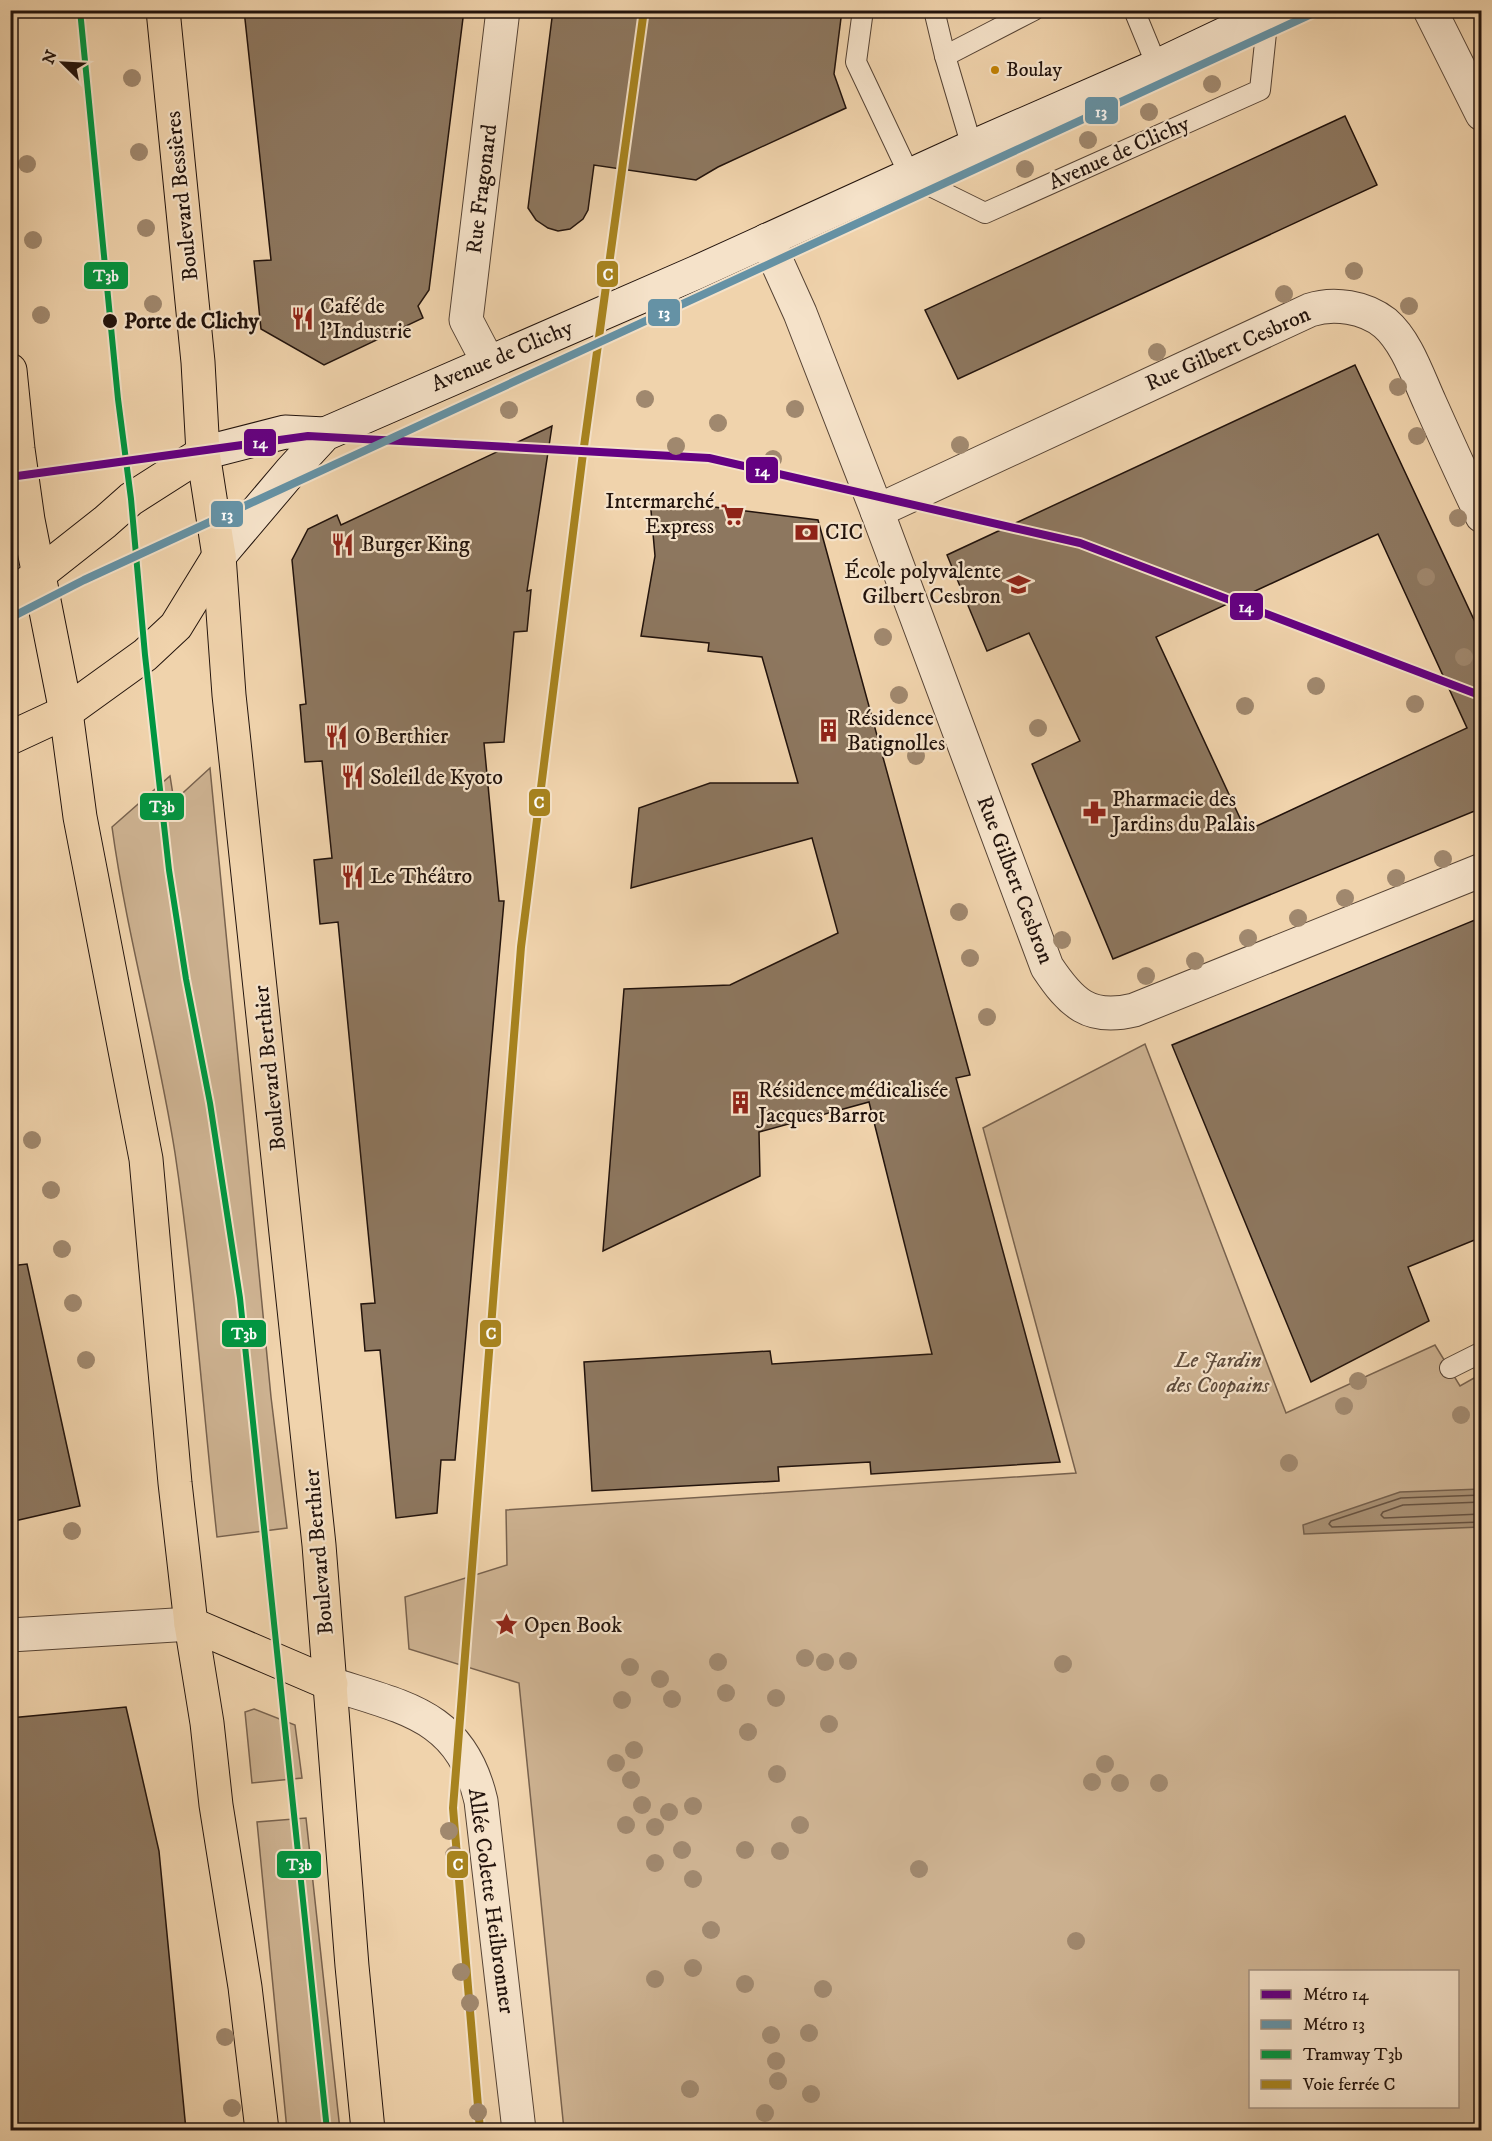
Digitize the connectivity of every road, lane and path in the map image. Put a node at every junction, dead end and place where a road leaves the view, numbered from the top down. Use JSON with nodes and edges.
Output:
{"nodes":[{"id":1,"x":163,"y":10,"type":"edge"},
{"id":2,"x":503,"y":10,"type":"edge"},
{"id":3,"x":863,"y":10,"type":"edge"},
{"id":4,"x":934,"y":10,"type":"edge"},
{"id":5,"x":1034,"y":10,"type":"edge"},
{"id":6,"x":1134,"y":10,"type":"edge"},
{"id":7,"x":1430,"y":10,"type":"edge"},
{"id":8,"x":1271,"y":12,"type":"edge"},
{"id":9,"x":945,"y":56,"type":"junction"},
{"id":10,"x":1157,"y":66,"type":"junction"},
{"id":11,"x":1482,"y":114,"type":"edge"},
{"id":12,"x":972,"y":147,"type":"junction"},
{"id":13,"x":910,"y":176,"type":"junction"},
{"id":14,"x":768,"y":240,"type":"junction"},
{"id":15,"x":488,"y":363,"type":"junction"},
{"id":16,"x":10,"y":370,"type":"edge"},
{"id":17,"x":325,"y":434,"type":"junction"},
{"id":18,"x":203,"y":453,"type":"junction"},
{"id":19,"x":877,"y":511,"type":"junction"},
{"id":20,"x":1482,"y":516,"type":"edge"},
{"id":21,"x":219,"y":556,"type":"junction"},
{"id":22,"x":40,"y":573,"type":"junction"},
{"id":23,"x":10,"y":597,"type":"edge"},
{"id":24,"x":66,"y":712,"type":"junction"},
{"id":25,"x":10,"y":738,"type":"edge"},
{"id":26,"x":1482,"y":870,"type":"edge"},
{"id":27,"x":1482,"y":1352,"type":"edge"},
{"id":28,"x":1450,"y":1368,"type":"dead end"},
{"id":29,"x":191,"y":1624,"type":"junction"},
{"id":30,"x":10,"y":1635,"type":"edge"},
{"id":31,"x":331,"y":1684,"type":"junction"},
{"id":32,"x":262,"y":2130,"type":"edge"},
{"id":33,"x":368,"y":2130,"type":"edge"},
{"id":34,"x":519,"y":2130,"type":"edge"}],
"edges":[{"from":1,"to":18,"type":"main road","name":"Boulevard Bessières"},
{"from":2,"to":15,"type":"street","name":"Rue Fragonard"},
{"from":3,"to":13,"type":"lane"},
{"from":4,"to":9,"type":"lane"},
{"from":5,"to":9,"type":"lane"},
{"from":6,"to":10,"type":"lane"},
{"from":7,"to":11,"type":"street"},
{"from":8,"to":10,"type":"street","name":"Avenue de Clichy"},
{"from":8,"to":13,"type":"lane","name":"Avenue de Clichy"},
{"from":9,"to":12,"type":"lane"},
{"from":10,"to":12,"type":"street","name":"Avenue de Clichy"},
{"from":12,"to":13,"type":"street","name":"Avenue de Clichy"},
{"from":13,"to":14,"type":"street","name":"Avenue de Clichy"},
{"from":14,"to":15,"type":"street","name":"Avenue de Clichy"},
{"from":14,"to":19,"type":"street","name":"Rue Gilbert Cesbron"},
{"from":15,"to":17,"type":"street","name":"Avenue de Clichy"},
{"from":16,"to":22,"type":"main road"},
{"from":17,"to":18,"type":"street","name":"Avenue de Clichy"},
{"from":17,"to":21,"type":"street","name":"Avenue de Clichy"},
{"from":18,"to":21,"type":"main road","name":"Boulevard Berthier"},
{"from":18,"to":22,"type":"main road"},
{"from":19,"to":20,"type":"street","name":"Rue Gilbert Cesbron"},
{"from":19,"to":26,"type":"street","name":"Rue Gilbert Cesbron"},
{"from":21,"to":24,"type":"main road"},
{"from":21,"to":31,"type":"main road","name":"Boulevard Berthier"},
{"from":22,"to":23,"type":"main road"},
{"from":22,"to":24,"type":"main road"},
{"from":24,"to":25,"type":"main road"},
{"from":24,"to":29,"type":"main road"},
{"from":27,"to":28,"type":"lane"},
{"from":29,"to":30,"type":"street"},
{"from":29,"to":31,"type":"main road"},
{"from":29,"to":32,"type":"main road"},
{"from":31,"to":33,"type":"main road","name":"Boulevard Berthier"},
{"from":31,"to":34,"type":"street","name":"Allée Colette Heilbronner"}]}
